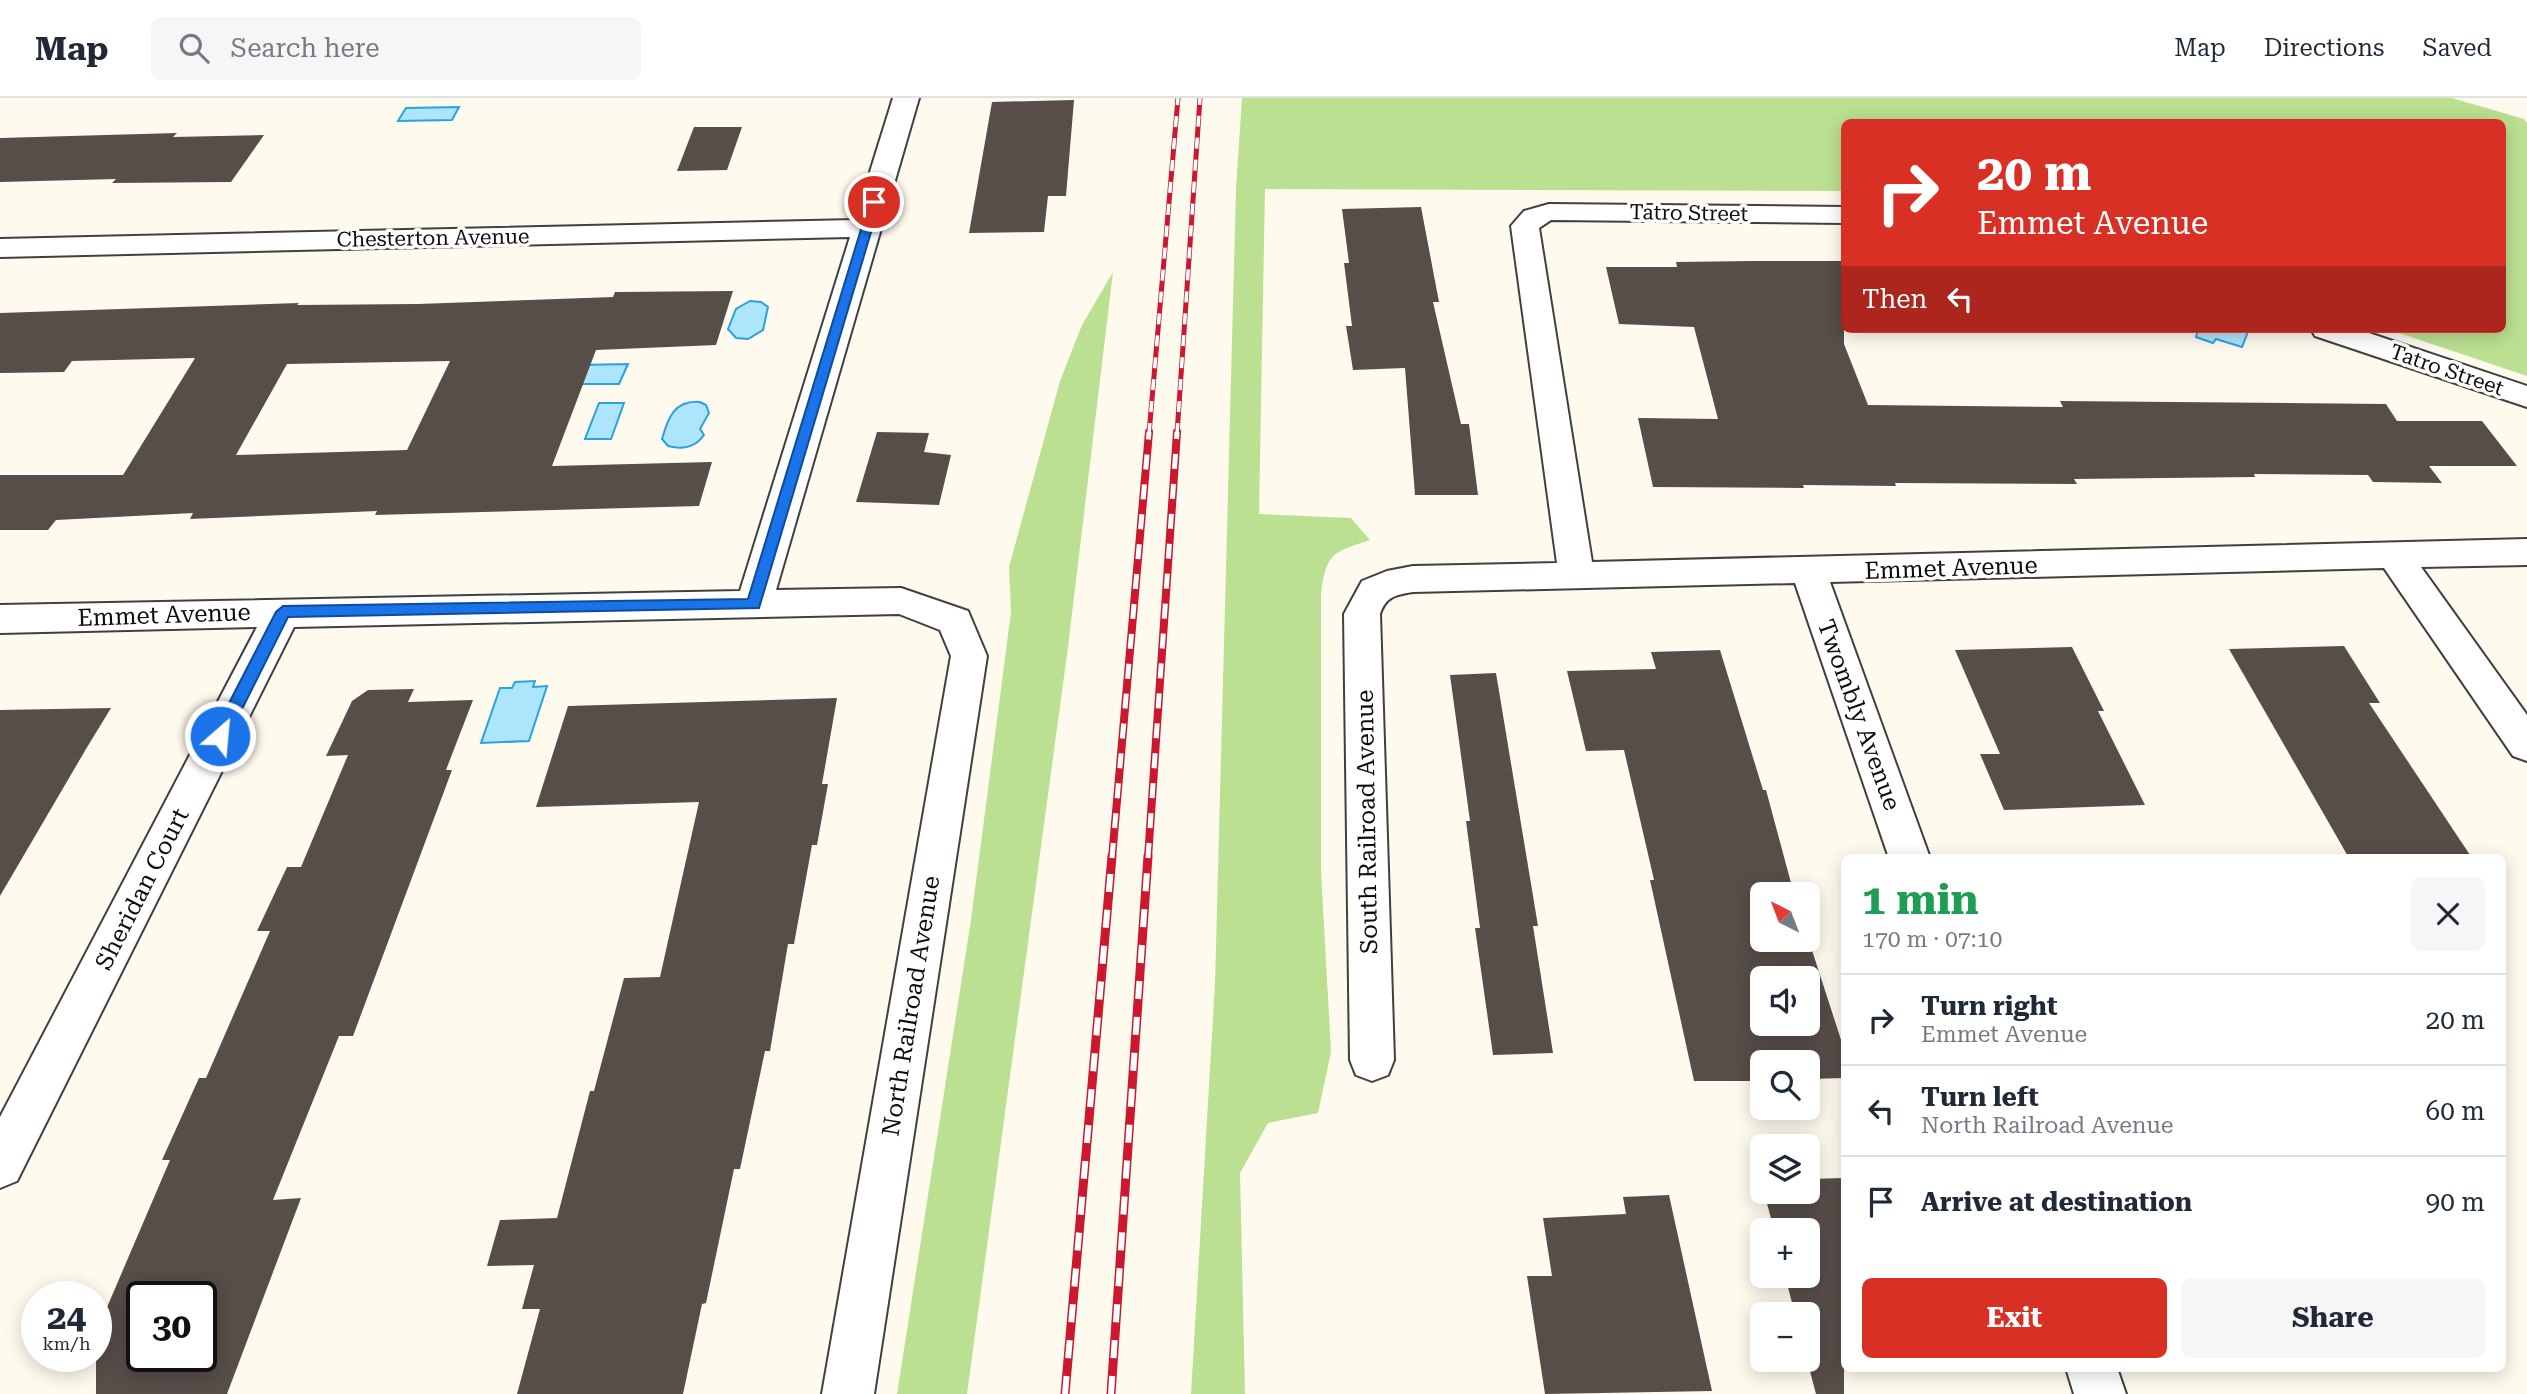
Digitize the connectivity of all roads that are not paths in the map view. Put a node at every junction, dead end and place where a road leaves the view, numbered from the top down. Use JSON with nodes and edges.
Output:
{"nodes":[{"id":1,"x":906,"y":98,"type":"edge"},
{"id":2,"x":1841,"y":215,"type":"edge"},
{"id":3,"x":866,"y":228,"type":"junction"},
{"id":4,"x":0,"y":248,"type":"edge"},
{"id":5,"x":2338,"y":333,"type":"edge"},
{"id":6,"x":2527,"y":397,"type":"edge"},
{"id":7,"x":2527,"y":552,"type":"edge"},
{"id":8,"x":2393,"y":556,"type":"junction"},
{"id":9,"x":1809,"y":572,"type":"junction"},
{"id":10,"x":1577,"y":577,"type":"junction"},
{"id":11,"x":1376,"y":587,"type":"joint"},
{"id":12,"x":754,"y":604,"type":"junction"},
{"id":13,"x":283,"y":612,"type":"junction"},
{"id":14,"x":0,"y":620,"type":"edge"},
{"id":15,"x":955,"y":621,"type":"joint"},
{"id":16,"x":2527,"y":745,"type":"edge"},
{"id":17,"x":1909,"y":854,"type":"edge"},
{"id":18,"x":1372,"y":1060,"type":"dead end"},
{"id":19,"x":0,"y":1165,"type":"edge"},
{"id":20,"x":2093,"y":1372,"type":"edge"},
{"id":21,"x":848,"y":1394,"type":"edge"},
{"id":22,"x":2101,"y":1394,"type":"edge"}],
"edges":[{"from":1,"to":3,"type":"street"},
{"from":2,"to":10,"type":"street","name":"Tatro Street"},
{"from":3,"to":4,"type":"street","name":"Chesterton Avenue"},
{"from":3,"to":12,"type":"street"},
{"from":5,"to":6,"type":"street","name":"Tatro Street"},
{"from":7,"to":8,"type":"street","name":"Emmet Avenue"},
{"from":8,"to":9,"type":"street","name":"Emmet Avenue"},
{"from":8,"to":16,"type":"street"},
{"from":9,"to":10,"type":"street","name":"Emmet Avenue"},
{"from":9,"to":17,"type":"street","name":"Twombly Avenue"},
{"from":10,"to":11,"type":"street","name":"Emmet Avenue"},
{"from":11,"to":18,"type":"street","name":"South Railroad Avenue"},
{"from":12,"to":13,"type":"street","name":"Emmet Avenue"},
{"from":12,"to":15,"type":"street","name":"Emmet Avenue"},
{"from":13,"to":14,"type":"street","name":"Emmet Avenue"},
{"from":13,"to":19,"type":"street","name":"Sheridan Court"},
{"from":15,"to":21,"type":"street","name":"North Railroad Avenue"},
{"from":20,"to":22,"type":"street"}]}
